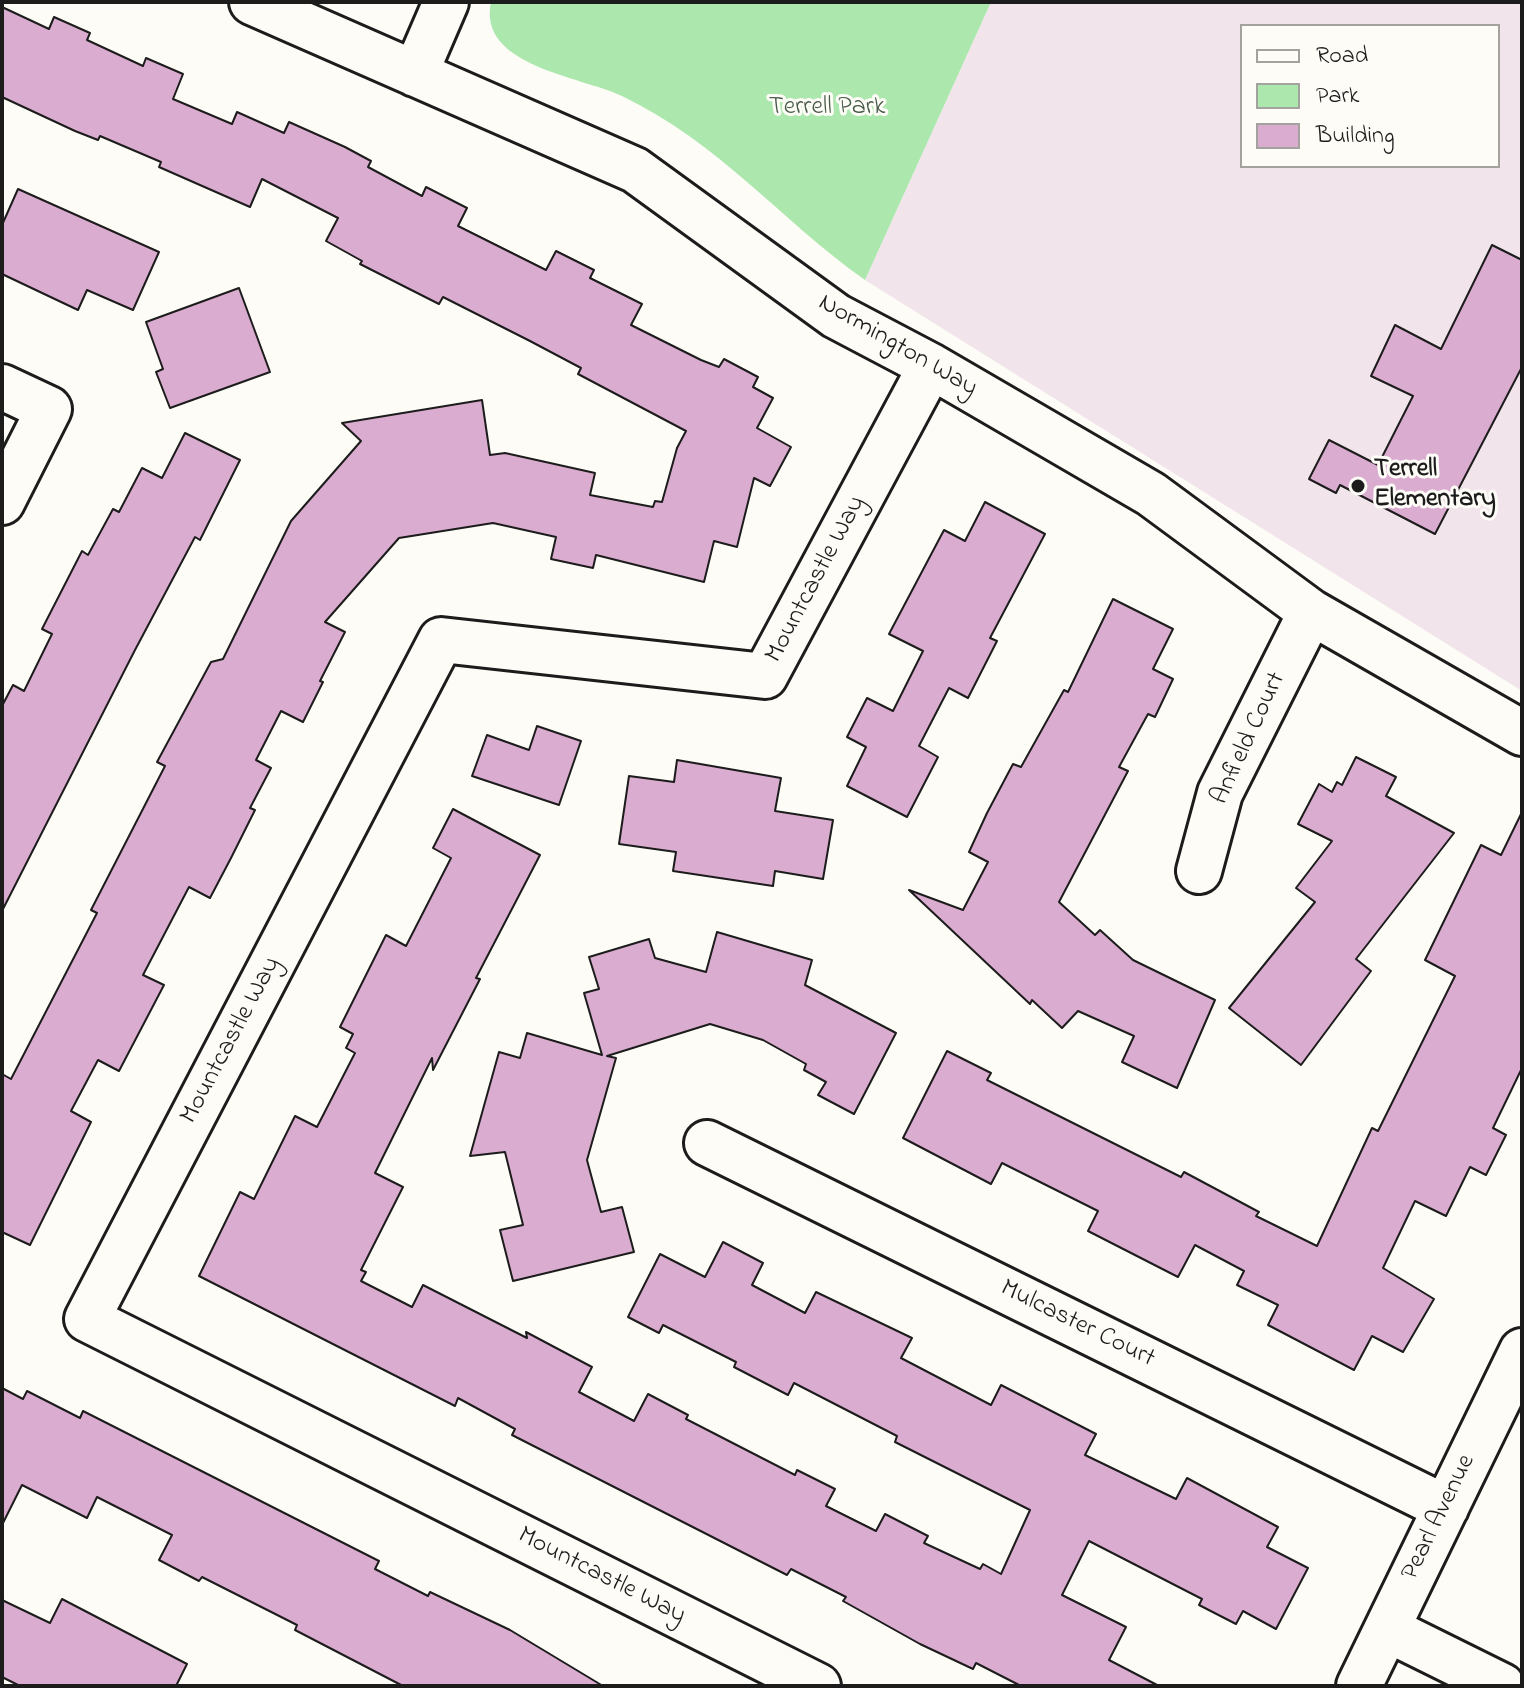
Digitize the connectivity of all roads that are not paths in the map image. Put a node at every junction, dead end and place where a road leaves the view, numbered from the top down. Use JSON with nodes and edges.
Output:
{"nodes":[{"id":1,"x":252,"y":2,"type":"edge"},
{"id":2,"x":446,"y":2,"type":"edge"},
{"id":3,"x":415,"y":74,"type":"junction"},
{"id":4,"x":931,"y":366,"type":"junction"},
{"id":5,"x":2,"y":387,"type":"edge"},
{"id":6,"x":2,"y":502,"type":"edge"},
{"id":7,"x":1311,"y":612,"type":"junction"},
{"id":8,"x":1522,"y":733,"type":"edge"},
{"id":9,"x":1199,"y":871,"type":"dead end"},
{"id":10,"x":707,"y":1143,"type":"dead end"},
{"id":11,"x":1522,"y":1351,"type":"edge"},
{"id":12,"x":1446,"y":1508,"type":"junction"},
{"id":13,"x":1387,"y":1629,"type":"junction"},
{"id":14,"x":818,"y":1686,"type":"edge"},
{"id":15,"x":1359,"y":1686,"type":"edge"},
{"id":16,"x":1502,"y":1686,"type":"edge"}],
"edges":[{"from":1,"to":3,"type":"street","name":"Normington Way"},
{"from":2,"to":3,"type":"street"},
{"from":3,"to":4,"type":"street","name":"Normington Way"},
{"from":4,"to":7,"type":"street","name":"Normington Way"},
{"from":4,"to":14,"type":"street","name":"Mountcastle Way"},
{"from":5,"to":6,"type":"street"},
{"from":7,"to":8,"type":"street","name":"Normington Way"},
{"from":7,"to":9,"type":"street","name":"Anfield Court"},
{"from":10,"to":12,"type":"street","name":"Mulcaster Court"},
{"from":11,"to":12,"type":"street","name":"Pearl Avenue"},
{"from":12,"to":13,"type":"street","name":"Pearl Avenue"},
{"from":13,"to":15,"type":"street","name":"Pearl Avenue"},
{"from":13,"to":16,"type":"street"}]}
